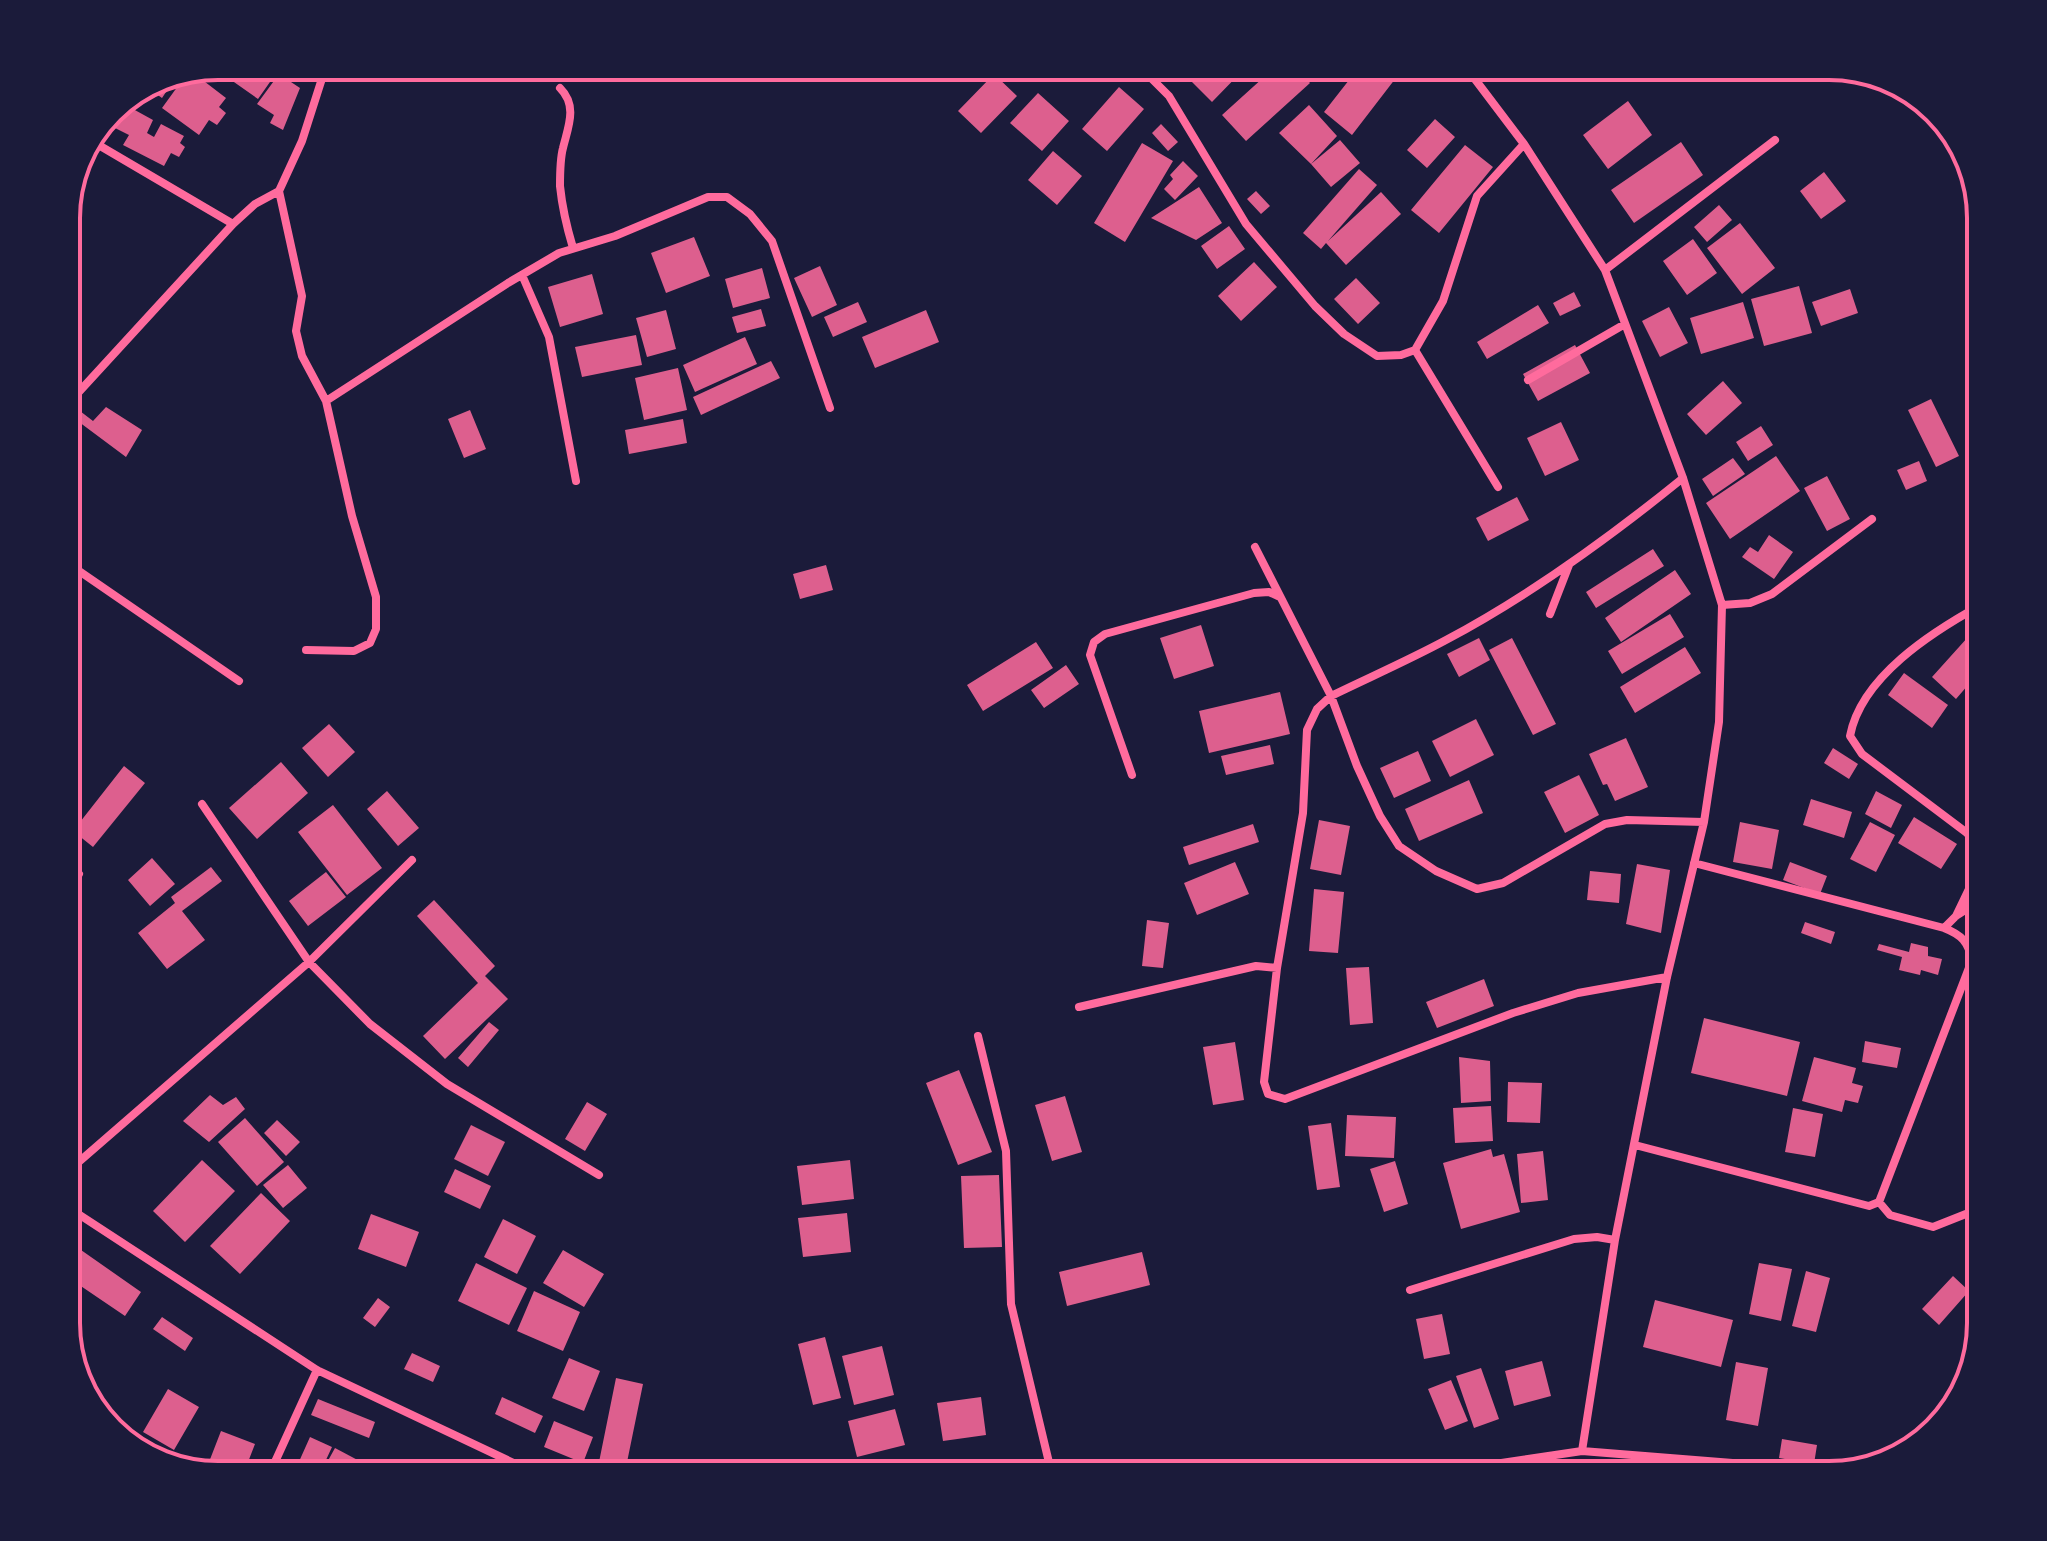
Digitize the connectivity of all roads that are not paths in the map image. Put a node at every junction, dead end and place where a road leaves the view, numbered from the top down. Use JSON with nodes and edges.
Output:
{"nodes":[{"id":1,"x":322,"y":80,"type":"edge"},
{"id":2,"x":1153,"y":80,"type":"edge"},
{"id":3,"x":1476,"y":80,"type":"edge"},
{"id":4,"x":560,"y":88,"type":"dead end"},
{"id":5,"x":1775,"y":140,"type":"dead end"},
{"id":6,"x":1524,"y":144,"type":"junction"},
{"id":7,"x":101,"y":146,"type":"edge"},
{"id":8,"x":279,"y":191,"type":"junction"},
{"id":9,"x":233,"y":224,"type":"junction"},
{"id":10,"x":573,"y":248,"type":"junction"},
{"id":11,"x":1605,"y":270,"type":"junction"},
{"id":12,"x":522,"y":275,"type":"junction"},
{"id":13,"x":1625,"y":324,"type":"junction"},
{"id":14,"x":1415,"y":350,"type":"junction"},
{"id":15,"x":1528,"y":380,"type":"dead end"},
{"id":16,"x":80,"y":391,"type":"edge"},
{"id":17,"x":326,"y":401,"type":"junction"},
{"id":18,"x":830,"y":408,"type":"dead end"},
{"id":19,"x":1683,"y":478,"type":"junction"},
{"id":20,"x":576,"y":481,"type":"dead end"},
{"id":21,"x":1498,"y":487,"type":"dead end"},
{"id":22,"x":1872,"y":519,"type":"dead end"},
{"id":23,"x":1255,"y":547,"type":"dead end"},
{"id":24,"x":1569,"y":565,"type":"junction"},
{"id":25,"x":80,"y":572,"type":"edge"},
{"id":26,"x":1278,"y":596,"type":"junction"},
{"id":27,"x":1722,"y":605,"type":"junction"},
{"id":28,"x":1967,"y":613,"type":"edge"},
{"id":29,"x":1550,"y":614,"type":"dead end"},
{"id":30,"x":306,"y":650,"type":"dead end"},
{"id":31,"x":239,"y":681,"type":"dead end"},
{"id":32,"x":1331,"y":696,"type":"junction"},
{"id":33,"x":1132,"y":775,"type":"dead end"},
{"id":34,"x":202,"y":804,"type":"dead end"},
{"id":35,"x":1704,"y":822,"type":"junction"},
{"id":36,"x":1967,"y":833,"type":"edge"},
{"id":37,"x":412,"y":860,"type":"dead end"},
{"id":38,"x":1694,"y":863,"type":"junction"},
{"id":39,"x":1967,"y":893,"type":"edge"},
{"id":40,"x":1967,"y":909,"type":"edge"},
{"id":41,"x":1956,"y":916,"type":"junction"},
{"id":42,"x":1944,"y":928,"type":"junction"},
{"id":43,"x":1967,"y":944,"type":"edge"},
{"id":44,"x":309,"y":962,"type":"junction"},
{"id":45,"x":1277,"y":968,"type":"junction"},
{"id":46,"x":1667,"y":977,"type":"junction"},
{"id":47,"x":1967,"y":984,"type":"edge"},
{"id":48,"x":1079,"y":1007,"type":"dead end"},
{"id":49,"x":978,"y":1036,"type":"dead end"},
{"id":50,"x":1635,"y":1145,"type":"junction"},
{"id":51,"x":80,"y":1161,"type":"edge"},
{"id":52,"x":599,"y":1175,"type":"dead end"},
{"id":53,"x":1879,"y":1202,"type":"junction"},
{"id":54,"x":1967,"y":1214,"type":"edge"},
{"id":55,"x":80,"y":1215,"type":"edge"},
{"id":56,"x":1615,"y":1240,"type":"junction"},
{"id":57,"x":1410,"y":1290,"type":"dead end"},
{"id":58,"x":317,"y":1370,"type":"junction"},
{"id":59,"x":1582,"y":1451,"type":"junction"},
{"id":60,"x":275,"y":1461,"type":"edge"},
{"id":61,"x":509,"y":1461,"type":"edge"},
{"id":62,"x":1049,"y":1461,"type":"edge"},
{"id":63,"x":1515,"y":1461,"type":"edge"},
{"id":64,"x":1696,"y":1461,"type":"edge"}],
"edges":[{"from":1,"to":8,"type":"street"},
{"from":2,"to":14,"type":"street"},
{"from":3,"to":6,"type":"street"},
{"from":4,"to":10,"type":"street"},
{"from":5,"to":11,"type":"street"},
{"from":6,"to":11,"type":"street"},
{"from":6,"to":14,"type":"street"},
{"from":7,"to":9,"type":"street"},
{"from":8,"to":9,"type":"street"},
{"from":8,"to":17,"type":"street"},
{"from":9,"to":16,"type":"street"},
{"from":10,"to":12,"type":"street"},
{"from":10,"to":18,"type":"street"},
{"from":11,"to":13,"type":"street"},
{"from":12,"to":17,"type":"street"},
{"from":12,"to":20,"type":"street"},
{"from":13,"to":15,"type":"street"},
{"from":13,"to":19,"type":"street"},
{"from":14,"to":21,"type":"street"},
{"from":17,"to":30,"type":"street"},
{"from":19,"to":24,"type":"street"},
{"from":19,"to":27,"type":"street"},
{"from":22,"to":27,"type":"street"},
{"from":23,"to":26,"type":"street"},
{"from":24,"to":29,"type":"street"},
{"from":24,"to":32,"type":"street"},
{"from":25,"to":31,"type":"street"},
{"from":26,"to":32,"type":"street"},
{"from":26,"to":33,"type":"street"},
{"from":27,"to":35,"type":"street"},
{"from":28,"to":36,"type":"street"},
{"from":32,"to":35,"type":"street"},
{"from":32,"to":45,"type":"street"},
{"from":34,"to":44,"type":"street"},
{"from":35,"to":38,"type":"street"},
{"from":37,"to":44,"type":"street"},
{"from":38,"to":42,"type":"street"},
{"from":38,"to":46,"type":"street"},
{"from":39,"to":41,"type":"street"},
{"from":40,"to":41,"type":"street"},
{"from":41,"to":42,"type":"street"},
{"from":42,"to":43,"type":"street"},
{"from":44,"to":51,"type":"street"},
{"from":44,"to":52,"type":"street"},
{"from":45,"to":46,"type":"street"},
{"from":45,"to":48,"type":"street"},
{"from":46,"to":50,"type":"street"},
{"from":47,"to":53,"type":"street"},
{"from":49,"to":62,"type":"street"},
{"from":50,"to":53,"type":"street"},
{"from":50,"to":56,"type":"street"},
{"from":53,"to":54,"type":"street"},
{"from":55,"to":58,"type":"street"},
{"from":56,"to":57,"type":"street"},
{"from":56,"to":59,"type":"street"},
{"from":58,"to":60,"type":"street"},
{"from":58,"to":61,"type":"street"},
{"from":59,"to":63,"type":"street"},
{"from":59,"to":64,"type":"street"}]}
